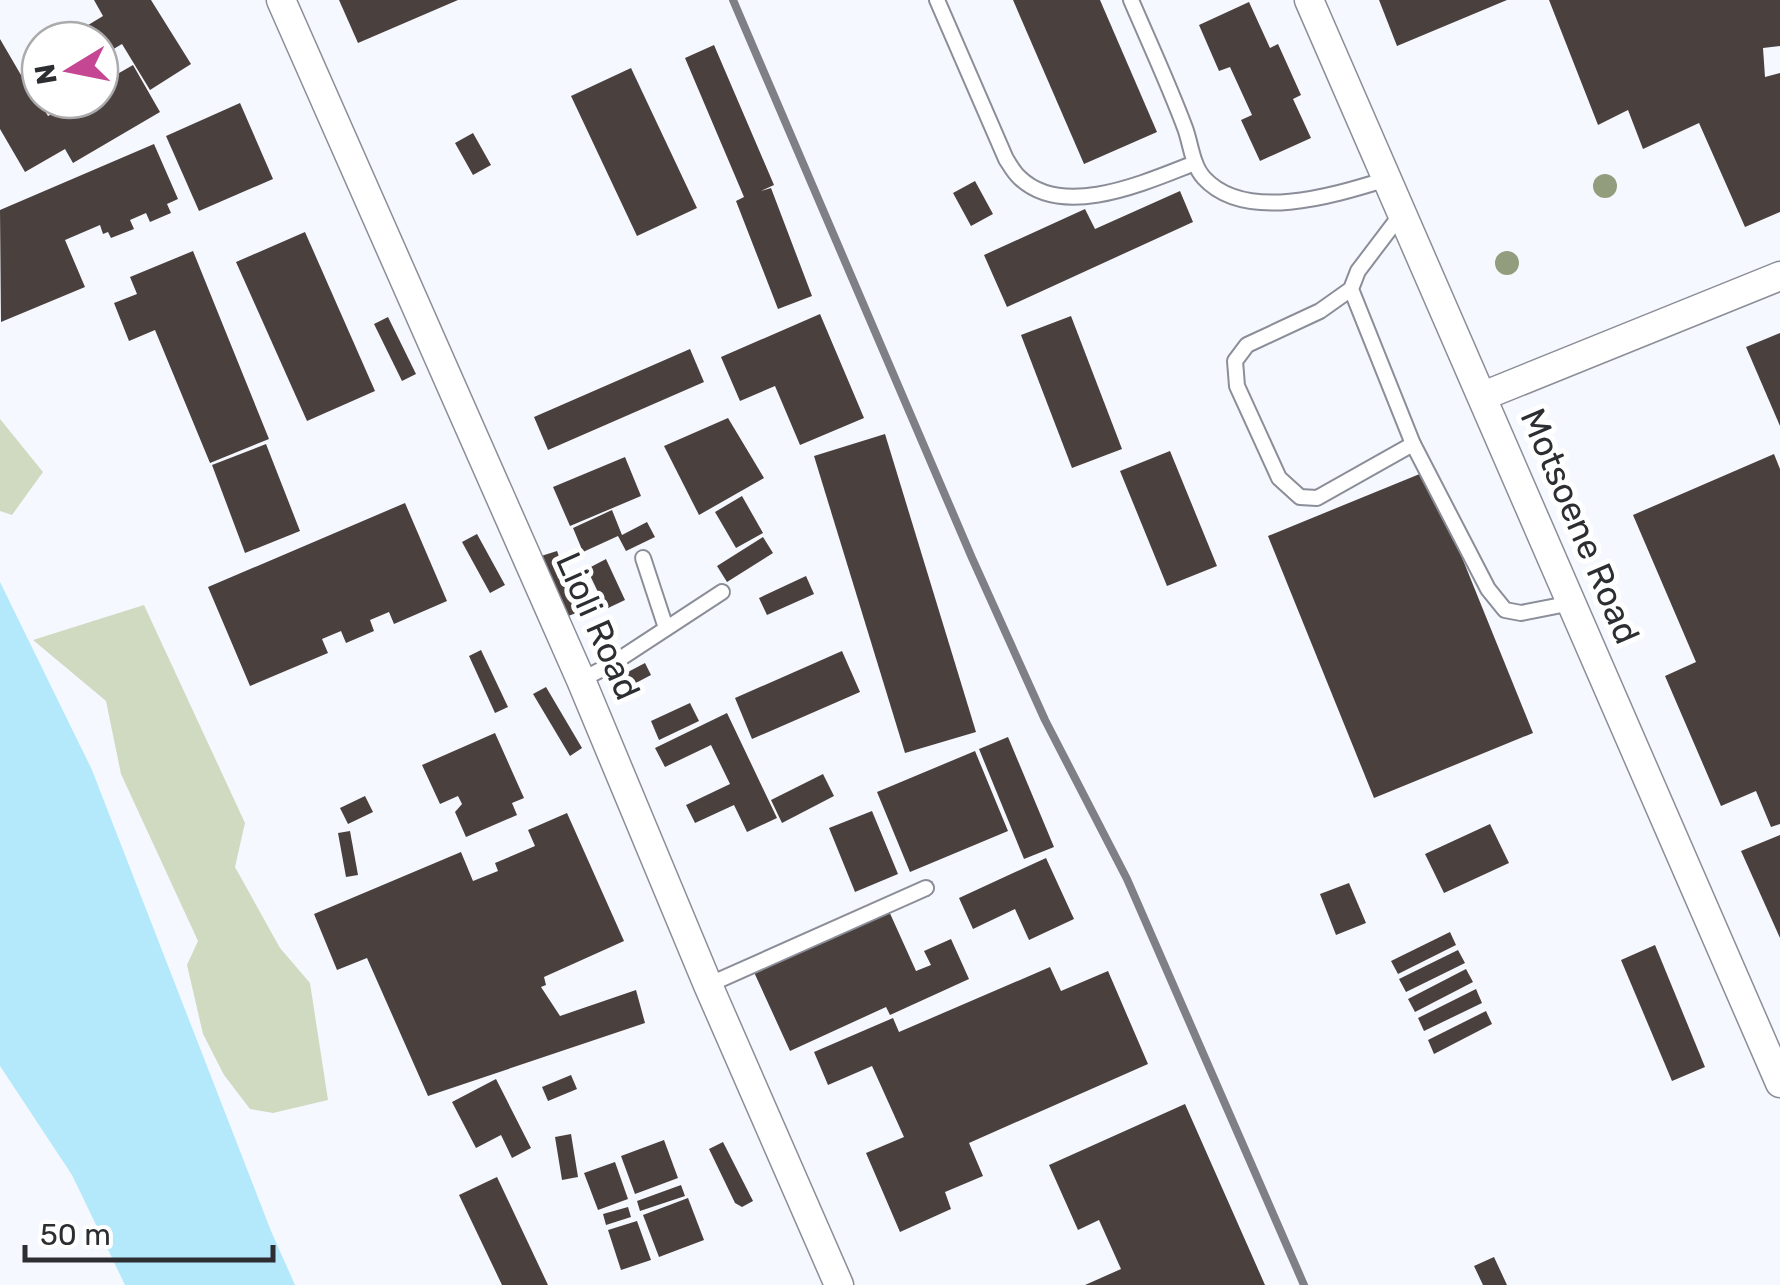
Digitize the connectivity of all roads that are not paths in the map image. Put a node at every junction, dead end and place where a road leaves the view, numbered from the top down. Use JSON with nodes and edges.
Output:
{"nodes":[{"id":1,"x":281,"y":0,"type":"edge"},
{"id":2,"x":937,"y":0,"type":"edge"},
{"id":3,"x":1131,"y":0,"type":"edge"},
{"id":4,"x":1309,"y":0,"type":"edge"},
{"id":5,"x":1195,"y":163,"type":"junction"},
{"id":6,"x":1388,"y":179,"type":"junction"},
{"id":7,"x":1402,"y":214,"type":"junction"},
{"id":8,"x":1780,"y":276,"type":"edge"},
{"id":9,"x":1352,"y":289,"type":"junction"},
{"id":10,"x":1482,"y":396,"type":"junction"},
{"id":11,"x":1413,"y":444,"type":"junction"},
{"id":12,"x":644,"y":558,"type":"dead end"},
{"id":13,"x":722,"y":592,"type":"dead end"},
{"id":14,"x":1572,"y":603,"type":"junction"},
{"id":15,"x":666,"y":628,"type":"junction"},
{"id":16,"x":581,"y":680,"type":"junction"},
{"id":17,"x":926,"y":888,"type":"dead end"},
{"id":18,"x":708,"y":985,"type":"junction"},
{"id":19,"x":1780,"y":1082,"type":"edge"},
{"id":20,"x":839,"y":1285,"type":"edge"}],
"edges":[{"from":1,"to":16,"type":"street","name":"Lioli Road"},
{"from":2,"to":5,"type":"lane"},
{"from":3,"to":5,"type":"lane"},
{"from":4,"to":6,"type":"street","name":"Motsoene Road"},
{"from":5,"to":6,"type":"lane"},
{"from":6,"to":7,"type":"street","name":"Motsoene Road"},
{"from":7,"to":9,"type":"lane"},
{"from":7,"to":10,"type":"street","name":"Motsoene Road"},
{"from":8,"to":10,"type":"street"},
{"from":9,"to":11,"type":"lane"},
{"from":9,"to":11,"type":"lane"},
{"from":10,"to":14,"type":"street","name":"Motsoene Road"},
{"from":11,"to":14,"type":"lane"},
{"from":12,"to":15,"type":"lane"},
{"from":13,"to":15,"type":"lane"},
{"from":14,"to":19,"type":"street","name":"Motsoene Road"},
{"from":15,"to":16,"type":"lane"},
{"from":16,"to":18,"type":"street","name":"Lioli Road"},
{"from":17,"to":18,"type":"lane"},
{"from":18,"to":20,"type":"street","name":"Lioli Road"}]}
